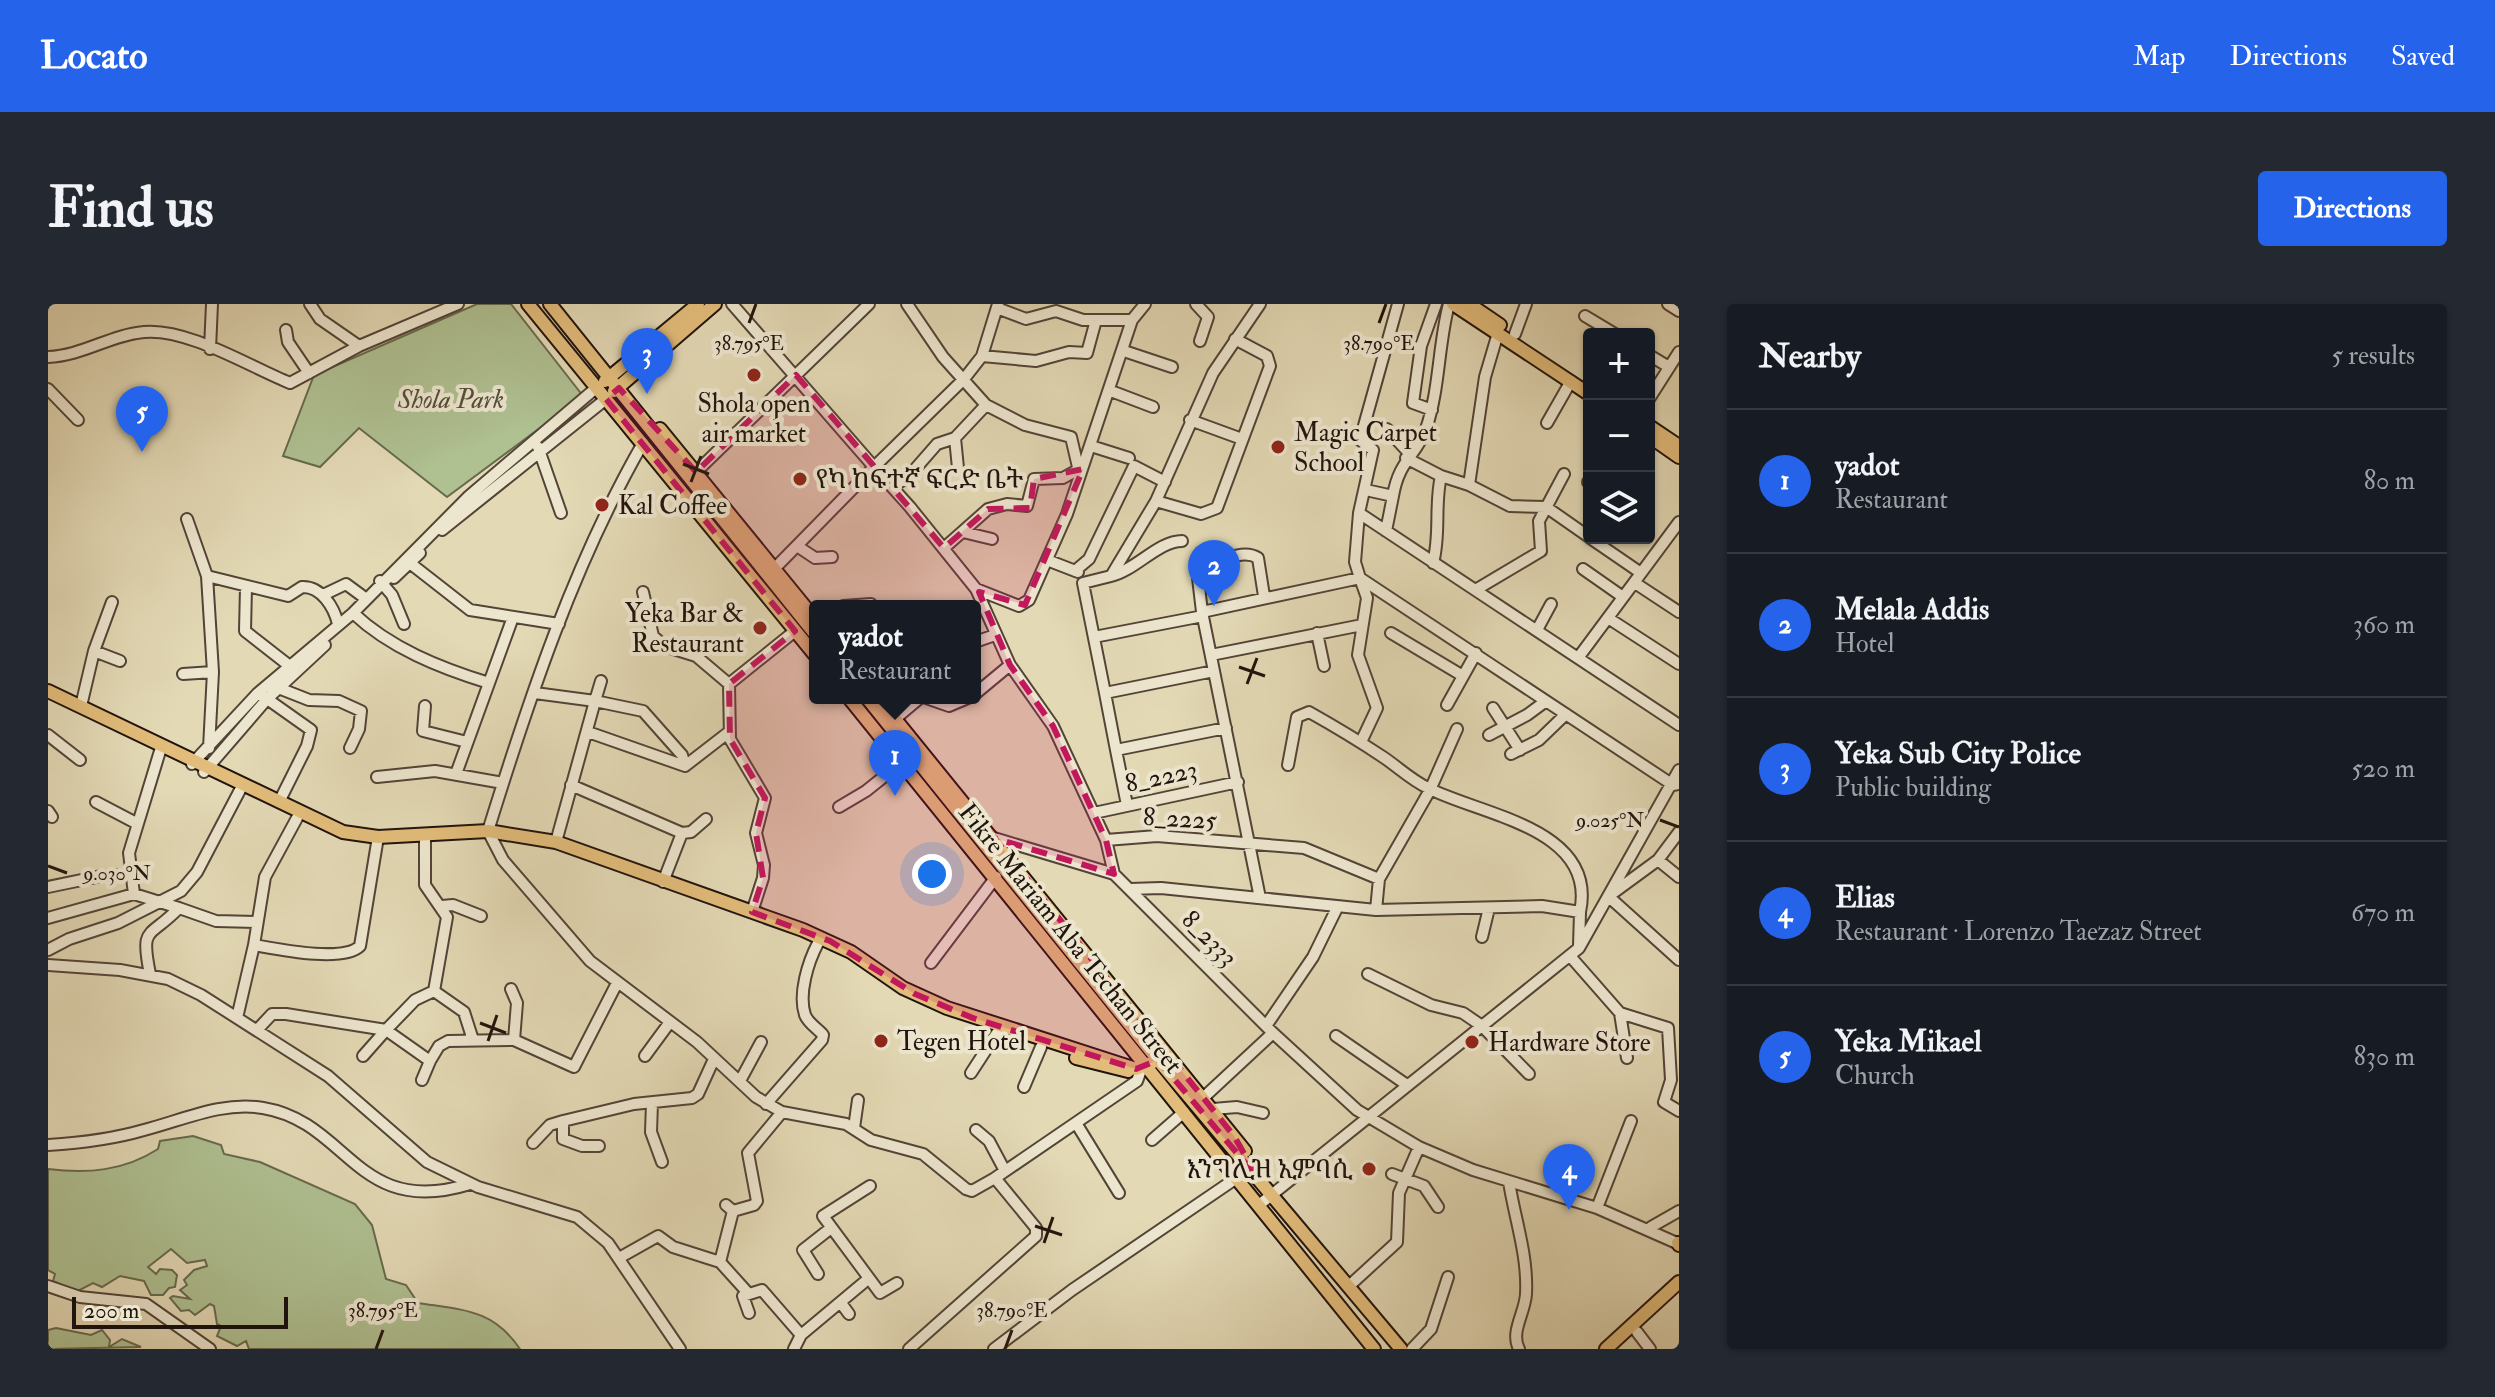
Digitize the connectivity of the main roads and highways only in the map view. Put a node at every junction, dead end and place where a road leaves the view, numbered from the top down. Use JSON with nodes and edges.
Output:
{"nodes":[{"id":1,"x":528,"y":304,"type":"edge"},
{"id":2,"x":550,"y":304,"type":"edge"},
{"id":3,"x":559,"y":304,"type":"edge"},
{"id":4,"x":698,"y":304,"type":"edge"},
{"id":5,"x":715,"y":304,"type":"edge"},
{"id":6,"x":1451,"y":304,"type":"edge"},
{"id":7,"x":1469,"y":304,"type":"edge"},
{"id":8,"x":585,"y":347,"type":"junction"},
{"id":9,"x":1583,"y":381,"type":"edge"},
{"id":10,"x":615,"y":382,"type":"junction"},
{"id":11,"x":596,"y":388,"type":"junction"},
{"id":12,"x":1583,"y":390,"type":"edge"},
{"id":13,"x":606,"y":399,"type":"junction"},
{"id":14,"x":630,"y":400,"type":"junction"},
{"id":15,"x":1655,"y":430,"type":"edge"},
{"id":16,"x":1655,"y":440,"type":"edge"},
{"id":17,"x":1679,"y":446,"type":"edge"},
{"id":18,"x":1679,"y":457,"type":"edge"},
{"id":19,"x":765,"y":574,"type":"junction"},
{"id":20,"x":809,"y":614,"type":"edge"},
{"id":21,"x":809,"y":627,"type":"edge"},
{"id":22,"x":809,"y":648,"type":"edge"},
{"id":23,"x":48,"y":694,"type":"edge"},
{"id":24,"x":854,"y":704,"type":"edge"},
{"id":25,"x":872,"y":704,"type":"edge"},
{"id":26,"x":883,"y":704,"type":"edge"},
{"id":27,"x":199,"y":766,"type":"junction"},
{"id":28,"x":489,"y":834,"type":"junction"},
{"id":29,"x":378,"y":840,"type":"junction"},
{"id":30,"x":700,"y":898,"type":"junction"},
{"id":31,"x":922,"y":1002,"type":"junction"},
{"id":32,"x":1158,"y":1060,"type":"junction"},
{"id":33,"x":1125,"y":1068,"type":"junction"},
{"id":34,"x":1144,"y":1068,"type":"junction"},
{"id":35,"x":1258,"y":1178,"type":"junction"},
{"id":36,"x":1679,"y":1282,"type":"edge"},
{"id":37,"x":1679,"y":1293,"type":"edge"},
{"id":38,"x":1374,"y":1349,"type":"edge"},
{"id":39,"x":1401,"y":1349,"type":"edge"},
{"id":40,"x":1606,"y":1349,"type":"edge"},
{"id":41,"x":1618,"y":1349,"type":"edge"}],
"edges":[{"from":1,"to":11,"type":"main road"},
{"from":2,"to":8,"type":"main road"},
{"from":3,"to":8,"type":"main road"},
{"from":4,"to":10,"type":"main road"},
{"from":5,"to":10,"type":"main road"},
{"from":6,"to":12,"type":"main road"},
{"from":7,"to":9,"type":"main road"},
{"from":8,"to":10,"type":"main road"},
{"from":10,"to":11,"type":"main road"},
{"from":10,"to":13,"type":"main road"},
{"from":10,"to":14,"type":"main road"},
{"from":11,"to":13,"type":"main road"},
{"from":13,"to":19,"type":"main road"},
{"from":14,"to":19,"type":"main road"},
{"from":14,"to":19,"type":"main road"},
{"from":15,"to":17,"type":"main road"},
{"from":16,"to":18,"type":"main road"},
{"from":19,"to":20,"type":"main road"},
{"from":19,"to":21,"type":"main road"},
{"from":19,"to":22,"type":"main road"},
{"from":23,"to":27,"type":"main road"},
{"from":23,"to":27,"type":"main road"},
{"from":24,"to":34,"type":"main road","name":"Fikre Mariam Aba Techan Street"},
{"from":25,"to":32,"type":"main road","name":"Fikre Mariam Aba Techan Street"},
{"from":26,"to":35,"type":"main road"},
{"from":27,"to":29,"type":"main road"},
{"from":27,"to":29,"type":"main road"},
{"from":28,"to":29,"type":"main road"},
{"from":28,"to":29,"type":"main road"},
{"from":28,"to":30,"type":"main road"},
{"from":28,"to":30,"type":"main road"},
{"from":30,"to":31,"type":"main road"},
{"from":30,"to":31,"type":"main road"},
{"from":31,"to":33,"type":"main road"},
{"from":31,"to":33,"type":"main road"},
{"from":32,"to":34,"type":"main road"},
{"from":32,"to":35,"type":"main road","name":"Fikre Mariam Aba Techan Street"},
{"from":33,"to":34,"type":"main road"},
{"from":34,"to":38,"type":"main road","name":"Fikre Mariam Aba Techan Street"},
{"from":35,"to":39,"type":"main road","name":"Fikre Mariam Aba Techan Street"},
{"from":36,"to":40,"type":"main road"},
{"from":37,"to":41,"type":"main road"}]}
